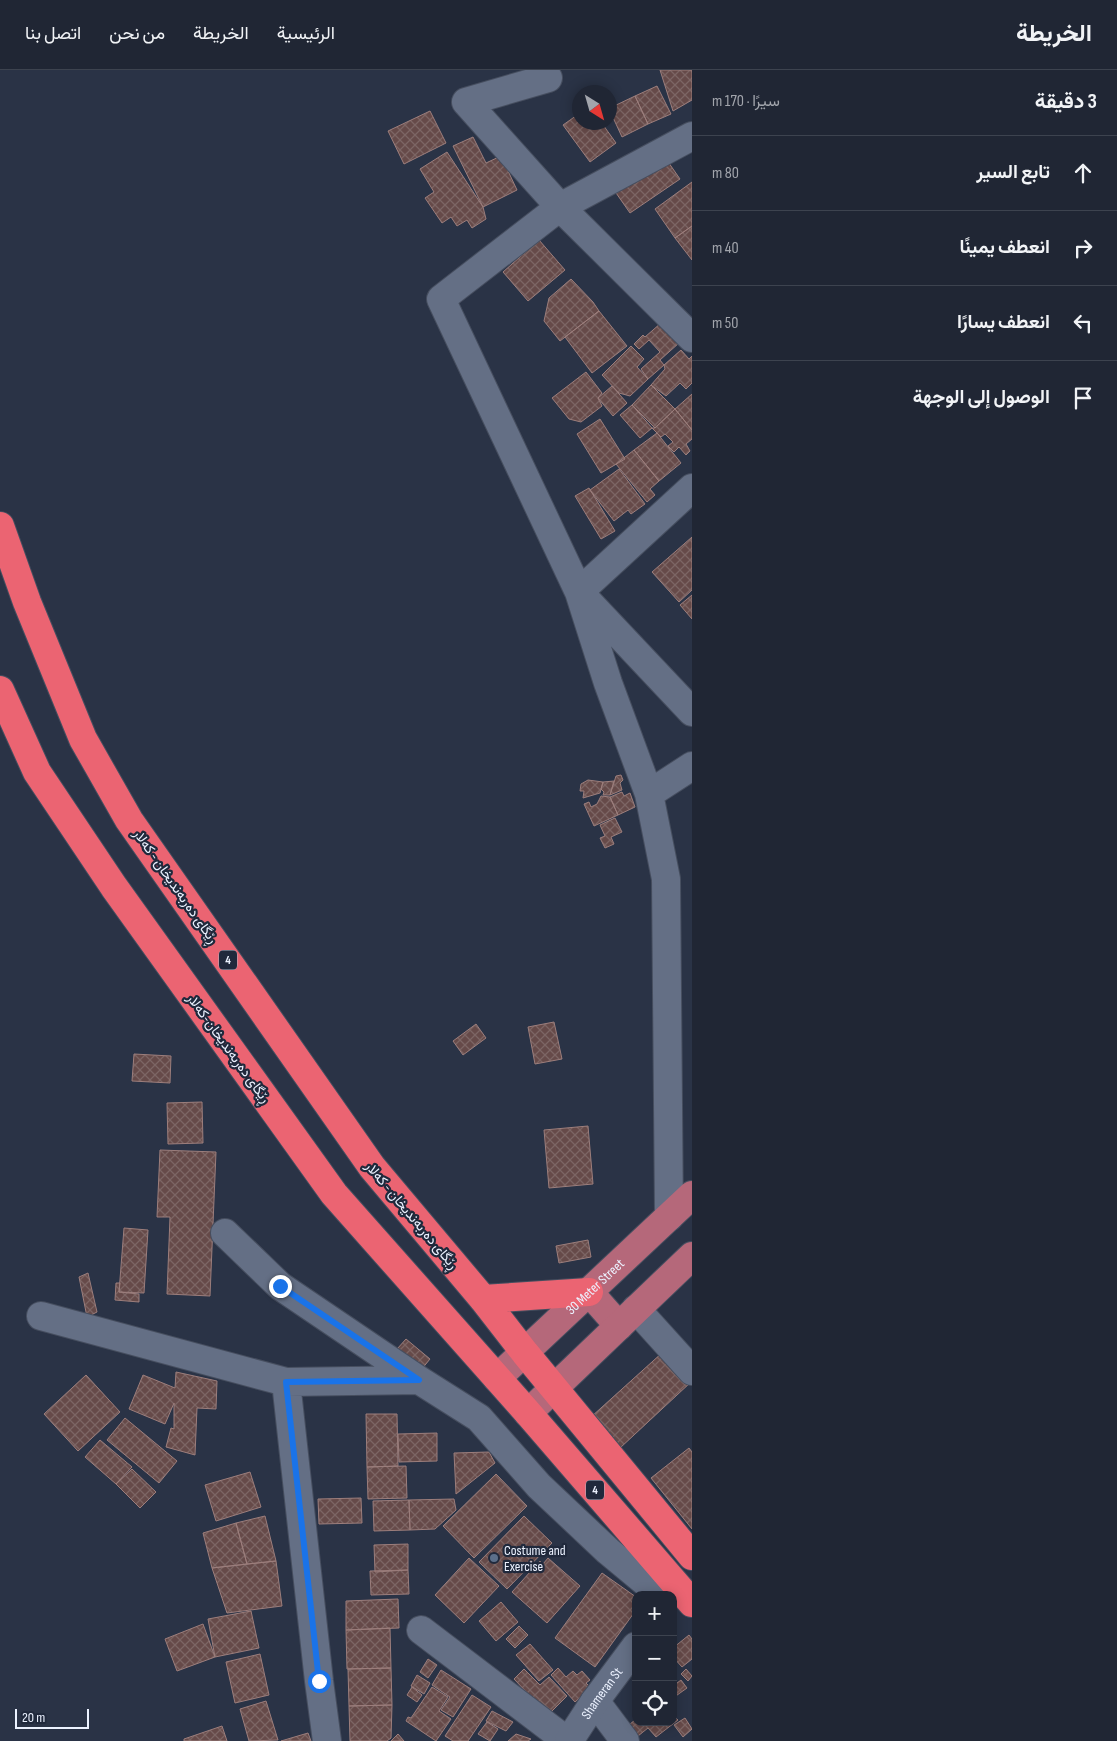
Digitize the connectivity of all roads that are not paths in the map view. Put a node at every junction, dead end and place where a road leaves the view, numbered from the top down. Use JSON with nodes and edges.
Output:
{"nodes":[{"id":1,"x":548,"y":78,"type":"dead end"},
{"id":2,"x":692,"y":136,"type":"edge"},
{"id":3,"x":560,"y":207,"type":"junction"},
{"id":4,"x":692,"y":338,"type":"edge"},
{"id":5,"x":692,"y":488,"type":"edge"},
{"id":6,"x":0,"y":526,"type":"edge"},
{"id":7,"x":579,"y":592,"type":"junction"},
{"id":8,"x":0,"y":690,"type":"edge"},
{"id":9,"x":692,"y":712,"type":"edge"},
{"id":10,"x":692,"y":766,"type":"edge"},
{"id":11,"x":649,"y":794,"type":"junction"},
{"id":12,"x":692,"y":1195,"type":"edge"},
{"id":13,"x":669,"y":1217,"type":"junction"},
{"id":14,"x":225,"y":1233,"type":"dead end"},
{"id":15,"x":692,"y":1256,"type":"edge"},
{"id":16,"x":590,"y":1292,"type":"junction"},
{"id":17,"x":483,"y":1299,"type":"junction"},
{"id":18,"x":42,"y":1316,"type":"dead end"},
{"id":19,"x":628,"y":1317,"type":"junction"},
{"id":20,"x":525,"y":1353,"type":"junction"},
{"id":21,"x":692,"y":1371,"type":"edge"},
{"id":22,"x":497,"y":1378,"type":"junction"},
{"id":23,"x":419,"y":1380,"type":"junction"},
{"id":24,"x":286,"y":1382,"type":"junction"},
{"id":25,"x":554,"y":1388,"type":"junction"},
{"id":26,"x":528,"y":1413,"type":"junction"},
{"id":27,"x":692,"y":1556,"type":"edge"},
{"id":28,"x":679,"y":1591,"type":"edge"},
{"id":29,"x":421,"y":1630,"type":"dead end"},
{"id":30,"x":632,"y":1651,"type":"edge"},
{"id":31,"x":595,"y":1701,"type":"junction"},
{"id":32,"x":327,"y":1741,"type":"edge"},
{"id":33,"x":568,"y":1741,"type":"edge"},
{"id":34,"x":625,"y":1741,"type":"edge"}],
"edges":[{"from":1,"to":3,"type":"street"},
{"from":2,"to":3,"type":"street"},
{"from":3,"to":4,"type":"street"},
{"from":3,"to":7,"type":"street"},
{"from":5,"to":7,"type":"street"},
{"from":6,"to":17,"type":"highway","name":"ڕێگای دەربەندیخان - کەلار","number":"4"},
{"from":7,"to":9,"type":"street"},
{"from":7,"to":11,"type":"street"},
{"from":8,"to":22,"type":"highway","name":"ڕێگای دەربەندیخان-کەلار","number":"4"},
{"from":10,"to":11,"type":"street"},
{"from":11,"to":13,"type":"street"},
{"from":12,"to":13,"type":"main road","name":"30 Meter Street"},
{"from":13,"to":16,"type":"main road","name":"30 Meter Street"},
{"from":14,"to":23,"type":"street"},
{"from":15,"to":19,"type":"main road"},
{"from":16,"to":17,"type":"highway"},
{"from":16,"to":19,"type":"main road"},
{"from":16,"to":20,"type":"main road","name":"30 Meter Street"},
{"from":17,"to":20,"type":"highway","name":"ڕێگای دەربەندیخان - کەلار","number":"4"},
{"from":18,"to":24,"type":"street"},
{"from":19,"to":21,"type":"street"},
{"from":19,"to":25,"type":"main road"},
{"from":20,"to":22,"type":"main road","name":"30 Meter Street"},
{"from":20,"to":25,"type":"highway","number":"4"},
{"from":22,"to":26,"type":"highway","number":"4"},
{"from":23,"to":24,"type":"street"},
{"from":23,"to":28,"type":"street"},
{"from":24,"to":32,"type":"street"},
{"from":25,"to":26,"type":"main road"},
{"from":25,"to":27,"type":"highway","number":"4"},
{"from":26,"to":28,"type":"highway","number":"4"},
{"from":29,"to":33,"type":"street"},
{"from":30,"to":31,"type":"street","name":"Shameran St"},
{"from":31,"to":33,"type":"street","name":"Shameran St"},
{"from":31,"to":34,"type":"street"}]}
